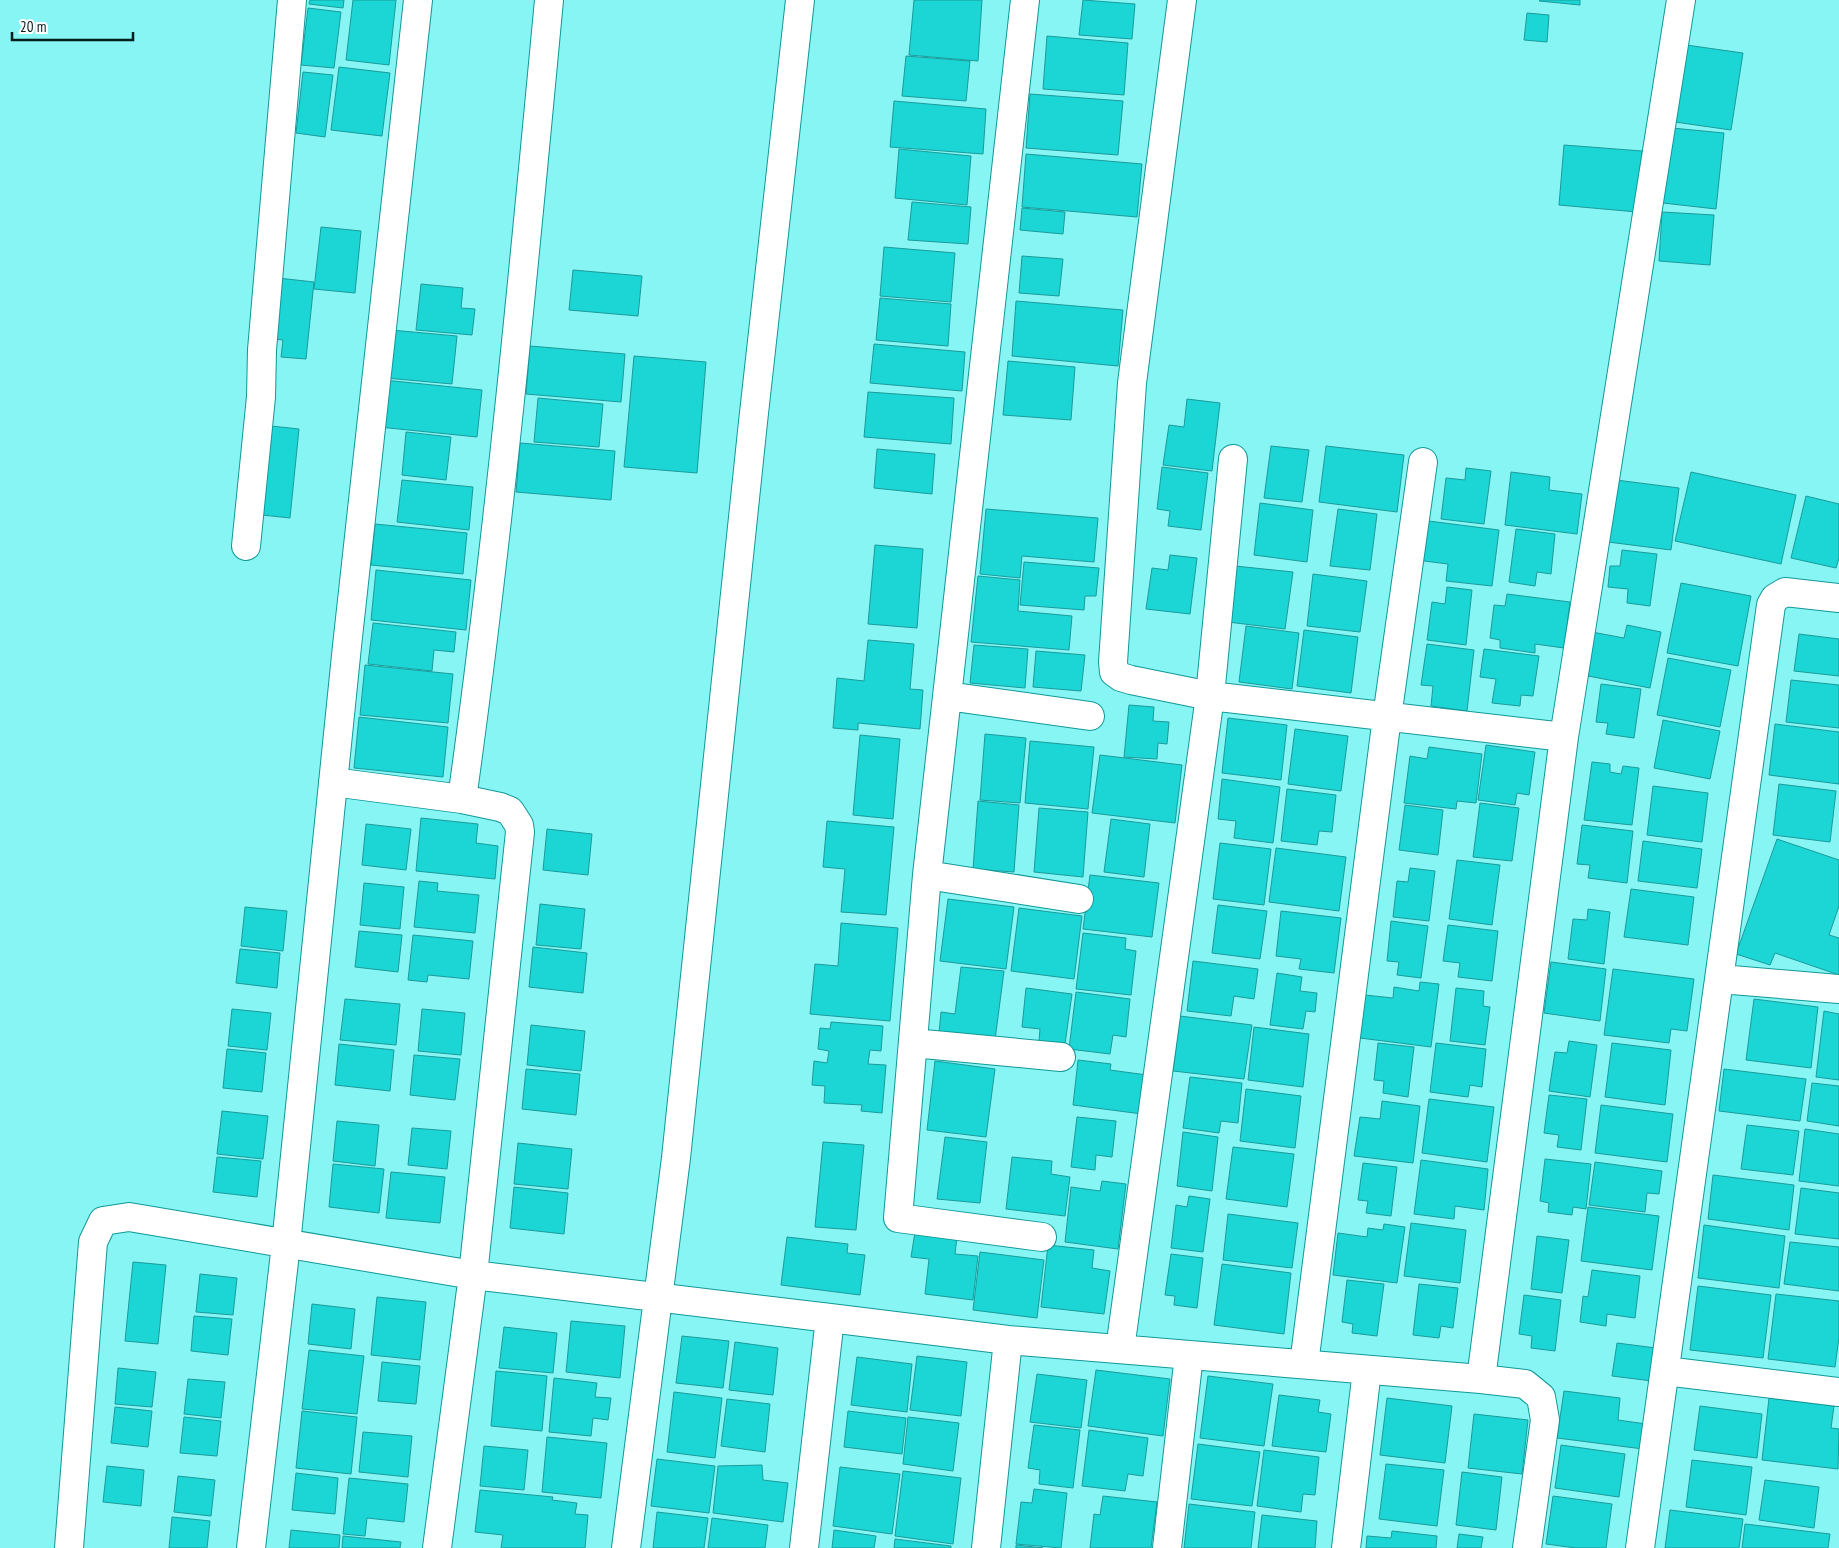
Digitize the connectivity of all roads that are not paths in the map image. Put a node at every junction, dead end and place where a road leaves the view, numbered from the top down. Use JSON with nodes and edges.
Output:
{"nodes":[{"id":1,"x":292,"y":0,"type":"edge"},
{"id":2,"x":418,"y":0,"type":"edge"},
{"id":3,"x":549,"y":0,"type":"edge"},
{"id":4,"x":800,"y":0,"type":"edge"},
{"id":5,"x":1025,"y":0,"type":"edge"},
{"id":6,"x":1182,"y":0,"type":"edge"},
{"id":7,"x":1681,"y":0,"type":"edge"},
{"id":8,"x":1233,"y":459,"type":"dead end"},
{"id":9,"x":1423,"y":462,"type":"dead end"},
{"id":10,"x":246,"y":546,"type":"dead end"},
{"id":11,"x":1839,"y":598,"type":"edge"},
{"id":12,"x":947,"y":696,"type":"junction"},
{"id":13,"x":1210,"y":696,"type":"junction"},
{"id":14,"x":1090,"y":716,"type":"dead end"},
{"id":15,"x":1387,"y":716,"type":"junction"},
{"id":16,"x":1564,"y":736,"type":"junction"},
{"id":17,"x":333,"y":782,"type":"junction"},
{"id":18,"x":462,"y":799,"type":"junction"},
{"id":19,"x":927,"y":875,"type":"junction"},
{"id":20,"x":1079,"y":899,"type":"dead end"},
{"id":21,"x":1720,"y":979,"type":"junction"},
{"id":22,"x":1839,"y":989,"type":"edge"},
{"id":23,"x":913,"y":1043,"type":"junction"},
{"id":24,"x":1061,"y":1057,"type":"dead end"},
{"id":25,"x":1042,"y":1237,"type":"dead end"},
{"id":26,"x":286,"y":1244,"type":"junction"},
{"id":27,"x":473,"y":1275,"type":"junction"},
{"id":28,"x":658,"y":1298,"type":"junction"},
{"id":29,"x":830,"y":1318,"type":"junction"},
{"id":30,"x":1008,"y":1340,"type":"junction"},
{"id":31,"x":1120,"y":1349,"type":"junction"},
{"id":32,"x":1189,"y":1355,"type":"junction"},
{"id":33,"x":1304,"y":1364,"type":"junction"},
{"id":34,"x":1367,"y":1370,"type":"junction"},
{"id":35,"x":1665,"y":1371,"type":"junction"},
{"id":36,"x":1481,"y":1379,"type":"junction"},
{"id":37,"x":1839,"y":1392,"type":"edge"},
{"id":38,"x":68,"y":1548,"type":"edge"},
{"id":39,"x":251,"y":1548,"type":"edge"},
{"id":40,"x":437,"y":1548,"type":"edge"},
{"id":41,"x":626,"y":1548,"type":"edge"},
{"id":42,"x":804,"y":1548,"type":"edge"},
{"id":43,"x":986,"y":1548,"type":"edge"},
{"id":44,"x":1167,"y":1548,"type":"edge"},
{"id":45,"x":1346,"y":1548,"type":"edge"},
{"id":46,"x":1527,"y":1548,"type":"edge"},
{"id":47,"x":1640,"y":1548,"type":"edge"}],
"edges":[{"from":1,"to":10,"type":"street"},
{"from":2,"to":17,"type":"street"},
{"from":3,"to":18,"type":"street"},
{"from":4,"to":28,"type":"street"},
{"from":5,"to":12,"type":"street"},
{"from":6,"to":13,"type":"street"},
{"from":7,"to":16,"type":"street"},
{"from":8,"to":13,"type":"street"},
{"from":9,"to":15,"type":"street"},
{"from":11,"to":21,"type":"street"},
{"from":12,"to":14,"type":"street"},
{"from":12,"to":19,"type":"street"},
{"from":13,"to":15,"type":"street"},
{"from":13,"to":31,"type":"street"},
{"from":15,"to":16,"type":"street"},
{"from":15,"to":33,"type":"street"},
{"from":16,"to":36,"type":"street"},
{"from":17,"to":18,"type":"street"},
{"from":17,"to":26,"type":"street"},
{"from":18,"to":27,"type":"street"},
{"from":19,"to":20,"type":"street"},
{"from":19,"to":23,"type":"street"},
{"from":21,"to":22,"type":"street"},
{"from":21,"to":35,"type":"street"},
{"from":23,"to":24,"type":"street"},
{"from":23,"to":25,"type":"street"},
{"from":26,"to":27,"type":"street"},
{"from":26,"to":38,"type":"street"},
{"from":26,"to":39,"type":"street"},
{"from":27,"to":28,"type":"street"},
{"from":27,"to":40,"type":"street"},
{"from":28,"to":29,"type":"street"},
{"from":28,"to":41,"type":"street"},
{"from":29,"to":30,"type":"street"},
{"from":29,"to":42,"type":"street"},
{"from":30,"to":31,"type":"street"},
{"from":30,"to":43,"type":"street"},
{"from":31,"to":32,"type":"street"},
{"from":32,"to":33,"type":"street"},
{"from":32,"to":44,"type":"street"},
{"from":33,"to":34,"type":"street"},
{"from":34,"to":36,"type":"street"},
{"from":34,"to":45,"type":"street"},
{"from":35,"to":37,"type":"street"},
{"from":35,"to":47,"type":"street"},
{"from":36,"to":46,"type":"street"}]}
